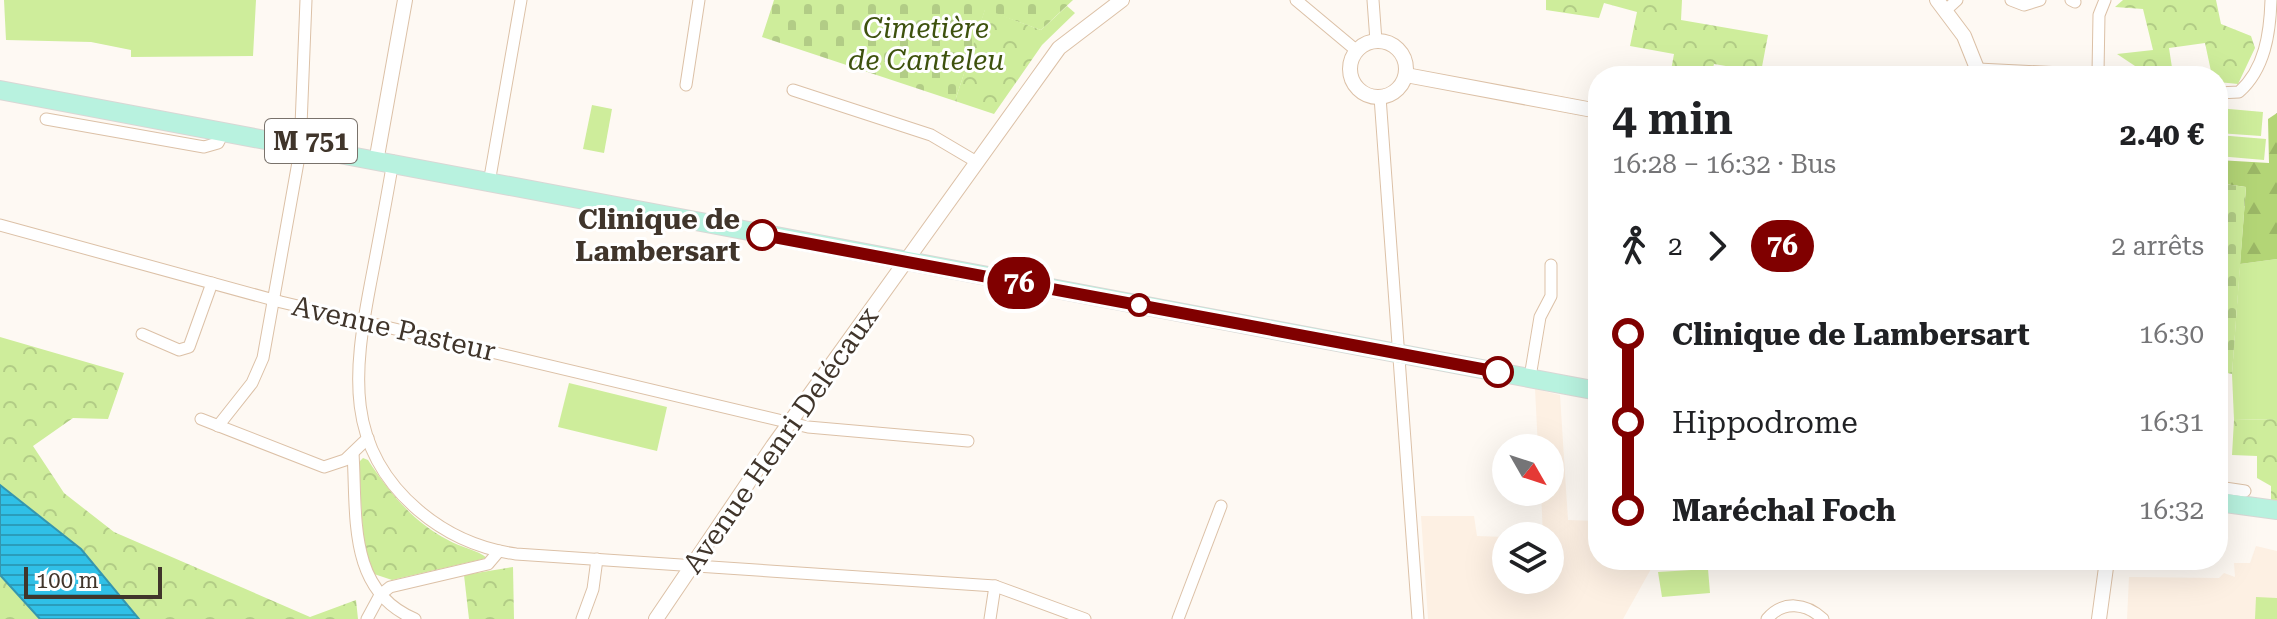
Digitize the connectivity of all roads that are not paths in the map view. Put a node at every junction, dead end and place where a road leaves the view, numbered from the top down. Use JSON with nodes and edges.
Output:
{"nodes":[{"id":1,"x":306,"y":0,"type":"edge"},
{"id":2,"x":405,"y":0,"type":"edge"},
{"id":3,"x":521,"y":0,"type":"edge"},
{"id":4,"x":699,"y":0,"type":"edge"},
{"id":5,"x":1122,"y":0,"type":"edge"},
{"id":6,"x":1296,"y":0,"type":"edge"},
{"id":7,"x":1373,"y":0,"type":"edge"},
{"id":8,"x":2011,"y":0,"type":"edge"},
{"id":9,"x":2040,"y":0,"type":"edge"},
{"id":10,"x":2105,"y":0,"type":"edge"},
{"id":11,"x":2271,"y":0,"type":"edge"},
{"id":12,"x":1947,"y":3,"type":"edge"},
{"id":13,"x":1376,"y":41,"type":"junction"},
{"id":14,"x":1357,"y":51,"type":"junction"},
{"id":15,"x":1976,"y":66,"type":"edge"},
{"id":16,"x":2098,"y":66,"type":"edge"},
{"id":17,"x":1406,"y":75,"type":"junction"},
{"id":18,"x":686,"y":85,"type":"dead end"},
{"id":19,"x":0,"y":90,"type":"edge"},
{"id":20,"x":793,"y":90,"type":"dead end"},
{"id":21,"x":2228,"y":93,"type":"edge"},
{"id":22,"x":1380,"y":97,"type":"junction"},
{"id":23,"x":1588,"y":109,"type":"edge"},
{"id":24,"x":46,"y":119,"type":"dead end"},
{"id":25,"x":224,"y":131,"type":"junction"},
{"id":26,"x":301,"y":144,"type":"junction"},
{"id":27,"x":385,"y":160,"type":"junction"},
{"id":28,"x":975,"y":161,"type":"junction"},
{"id":29,"x":490,"y":180,"type":"junction"},
{"id":30,"x":0,"y":225,"type":"edge"},
{"id":31,"x":908,"y":259,"type":"junction"},
{"id":32,"x":1551,"y":265,"type":"dead end"},
{"id":33,"x":212,"y":283,"type":"junction"},
{"id":34,"x":274,"y":300,"type":"junction"},
{"id":35,"x":364,"y":321,"type":"junction"},
{"id":36,"x":142,"y":334,"type":"dead end"},
{"id":37,"x":1399,"y":350,"type":"junction"},
{"id":38,"x":1531,"y":371,"type":"junction"},
{"id":39,"x":1588,"y":381,"type":"edge"},
{"id":40,"x":1588,"y":389,"type":"edge"},
{"id":41,"x":201,"y":419,"type":"dead end"},
{"id":42,"x":790,"y":423,"type":"junction"},
{"id":43,"x":218,"y":426,"type":"junction"},
{"id":44,"x":368,"y":438,"type":"junction"},
{"id":45,"x":968,"y":441,"type":"dead end"},
{"id":46,"x":353,"y":453,"type":"junction"},
{"id":47,"x":2228,"y":488,"type":"edge"},
{"id":48,"x":2245,"y":491,"type":"dead end"},
{"id":49,"x":2228,"y":503,"type":"edge"},
{"id":50,"x":1221,"y":506,"type":"dead end"},
{"id":51,"x":2277,"y":510,"type":"edge"},
{"id":52,"x":2228,"y":513,"type":"edge"},
{"id":53,"x":2277,"y":519,"type":"edge"},
{"id":54,"x":499,"y":551,"type":"junction"},
{"id":55,"x":597,"y":559,"type":"junction"},
{"id":56,"x":690,"y":566,"type":"junction"},
{"id":57,"x":2106,"y":570,"type":"edge"},
{"id":58,"x":995,"y":586,"type":"junction"},
{"id":59,"x":380,"y":595,"type":"junction"},
{"id":60,"x":367,"y":619,"type":"edge"},
{"id":61,"x":415,"y":619,"type":"edge"},
{"id":62,"x":582,"y":619,"type":"edge"},
{"id":63,"x":656,"y":619,"type":"edge"},
{"id":64,"x":990,"y":619,"type":"edge"},
{"id":65,"x":1085,"y":619,"type":"edge"},
{"id":66,"x":1178,"y":619,"type":"edge"},
{"id":67,"x":1418,"y":619,"type":"edge"},
{"id":68,"x":1767,"y":619,"type":"edge"},
{"id":69,"x":1823,"y":619,"type":"edge"},
{"id":70,"x":2099,"y":619,"type":"edge"}],
"edges":[{"from":1,"to":26,"type":"street"},
{"from":2,"to":27,"type":"street"},
{"from":3,"to":29,"type":"street"},
{"from":4,"to":18,"type":"street"},
{"from":5,"to":28,"type":"street","name":"Avenue Henri Delécaux"},
{"from":6,"to":14,"type":"street"},
{"from":7,"to":13,"type":"street"},
{"from":8,"to":9,"type":"street"},
{"from":10,"to":16,"type":"street"},
{"from":11,"to":21,"type":"street"},
{"from":12,"to":15,"type":"street"},
{"from":13,"to":14,"type":"street"},
{"from":13,"to":17,"type":"street"},
{"from":14,"to":22,"type":"street"},
{"from":17,"to":22,"type":"street"},
{"from":17,"to":23,"type":"street"},
{"from":19,"to":25,"type":"main road","number":"M 751"},
{"from":20,"to":28,"type":"street"},
{"from":22,"to":37,"type":"street"},
{"from":24,"to":25,"type":"street"},
{"from":25,"to":26,"type":"main road","number":"M 751"},
{"from":26,"to":27,"type":"main road","number":"M 751"},
{"from":26,"to":34,"type":"street"},
{"from":27,"to":29,"type":"main road","number":"M 751"},
{"from":27,"to":35,"type":"street"},
{"from":28,"to":31,"type":"street","name":"Avenue Henri Delécaux"},
{"from":29,"to":31,"type":"main road","number":"M 751"},
{"from":30,"to":33,"type":"street","name":"Avenue Pasteur"},
{"from":31,"to":37,"type":"main road","number":"M 751"},
{"from":31,"to":42,"type":"street","name":"Avenue Henri Delécaux"},
{"from":32,"to":38,"type":"street"},
{"from":33,"to":34,"type":"street","name":"Avenue Pasteur"},
{"from":33,"to":36,"type":"street"},
{"from":34,"to":35,"type":"street","name":"Avenue Pasteur"},
{"from":34,"to":43,"type":"street"},
{"from":35,"to":42,"type":"street","name":"Avenue Pasteur"},
{"from":35,"to":44,"type":"street"},
{"from":37,"to":38,"type":"main road","number":"M 751"},
{"from":37,"to":40,"type":"main road","number":"M 751"},
{"from":37,"to":67,"type":"street"},
{"from":38,"to":39,"type":"main road","number":"M 751"},
{"from":41,"to":43,"type":"street"},
{"from":42,"to":45,"type":"street","name":"Avenue Pasteur"},
{"from":42,"to":56,"type":"street","name":"Avenue Henri Delécaux"},
{"from":43,"to":46,"type":"street"},
{"from":44,"to":46,"type":"street"},
{"from":44,"to":54,"type":"street"},
{"from":46,"to":59,"type":"street"},
{"from":47,"to":48,"type":"street"},
{"from":49,"to":51,"type":"main road"},
{"from":50,"to":66,"type":"street"},
{"from":52,"to":53,"type":"main road"},
{"from":54,"to":55,"type":"street"},
{"from":54,"to":59,"type":"street"},
{"from":55,"to":56,"type":"street"},
{"from":55,"to":62,"type":"street"},
{"from":56,"to":58,"type":"street"},
{"from":56,"to":63,"type":"street","name":"Avenue Henri Delécaux"},
{"from":57,"to":70,"type":"street"},
{"from":58,"to":64,"type":"street"},
{"from":58,"to":65,"type":"street"},
{"from":59,"to":60,"type":"street"},
{"from":59,"to":61,"type":"street"},
{"from":68,"to":69,"type":"street"}]}
